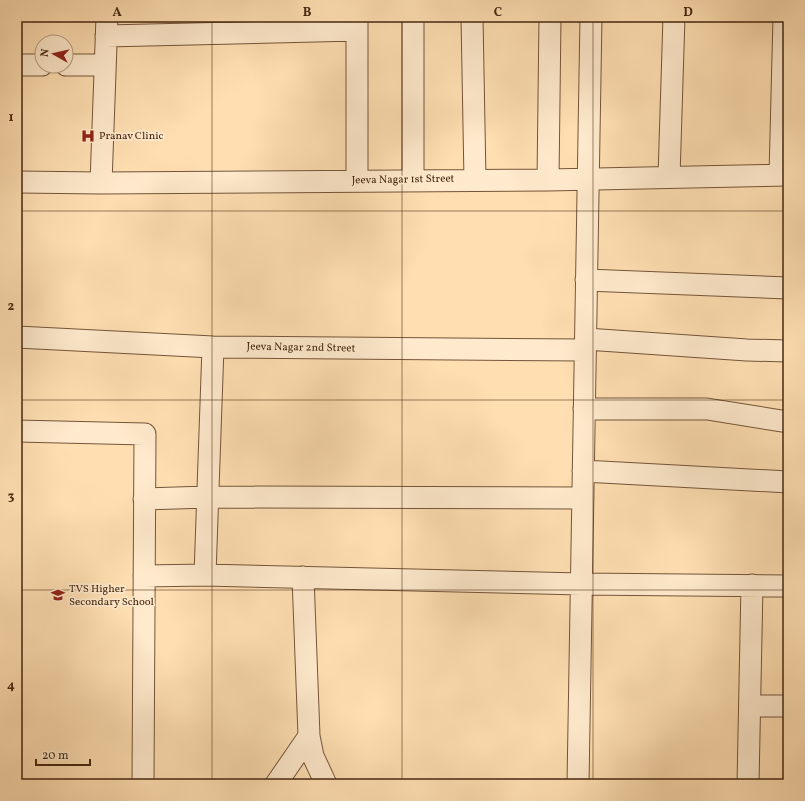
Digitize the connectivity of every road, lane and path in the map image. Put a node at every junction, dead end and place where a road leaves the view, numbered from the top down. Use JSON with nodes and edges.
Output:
{"nodes":[{"id":1,"x":413,"y":17,"type":"edge"},
{"id":2,"x":472,"y":17,"type":"edge"},
{"id":3,"x":550,"y":17,"type":"edge"},
{"id":4,"x":591,"y":17,"type":"edge"},
{"id":5,"x":674,"y":17,"type":"edge"},
{"id":6,"x":784,"y":17,"type":"edge"},
{"id":7,"x":357,"y":24,"type":"edge"},
{"id":8,"x":106,"y":27,"type":"edge"},
{"id":9,"x":17,"y":65,"type":"edge"},
{"id":10,"x":34,"y":65,"type":"edge"},
{"id":11,"x":74,"y":65,"type":"edge"},
{"id":12,"x":105,"y":65,"type":"junction"},
{"id":13,"x":784,"y":175,"type":"edge"},
{"id":14,"x":669,"y":177,"type":"junction"},
{"id":15,"x":588,"y":179,"type":"junction"},
{"id":16,"x":414,"y":180,"type":"junction"},
{"id":17,"x":475,"y":180,"type":"junction"},
{"id":18,"x":548,"y":180,"type":"junction"},
{"id":19,"x":357,"y":181,"type":"junction"},
{"id":20,"x":17,"y":182,"type":"edge"},
{"id":21,"x":101,"y":183,"type":"junction"},
{"id":22,"x":586,"y":280,"type":"junction"},
{"id":23,"x":788,"y":288,"type":"edge"},
{"id":24,"x":17,"y":337,"type":"edge"},
{"id":25,"x":585,"y":344,"type":"junction"},
{"id":26,"x":213,"y":347,"type":"junction"},
{"id":27,"x":788,"y":351,"type":"edge"},
{"id":28,"x":584,"y":409,"type":"junction"},
{"id":29,"x":788,"y":422,"type":"edge"},
{"id":30,"x":17,"y":431,"type":"edge"},
{"id":31,"x":583,"y":471,"type":"junction"},
{"id":32,"x":788,"y":482,"type":"edge"},
{"id":33,"x":208,"y":497,"type":"junction"},
{"id":34,"x":583,"y":498,"type":"junction"},
{"id":35,"x":144,"y":499,"type":"junction"},
{"id":36,"x":205,"y":574,"type":"junction"},
{"id":37,"x":144,"y":576,"type":"junction"},
{"id":38,"x":303,"y":577,"type":"junction"},
{"id":39,"x":581,"y":584,"type":"junction"},
{"id":40,"x":752,"y":585,"type":"junction"},
{"id":41,"x":788,"y":586,"type":"edge"},
{"id":42,"x":750,"y":706,"type":"junction"},
{"id":43,"x":788,"y":706,"type":"edge"},
{"id":44,"x":309,"y":736,"type":"junction"},
{"id":45,"x":143,"y":784,"type":"edge"},
{"id":46,"x":276,"y":784,"type":"edge"},
{"id":47,"x":326,"y":784,"type":"edge"},
{"id":48,"x":578,"y":784,"type":"edge"},
{"id":49,"x":748,"y":784,"type":"edge"}],
"edges":[{"from":1,"to":16,"type":"street"},
{"from":2,"to":17,"type":"street"},
{"from":3,"to":18,"type":"street"},
{"from":4,"to":15,"type":"street"},
{"from":5,"to":14,"type":"street"},
{"from":6,"to":13,"type":"street"},
{"from":7,"to":8,"type":"street"},
{"from":7,"to":19,"type":"street"},
{"from":8,"to":12,"type":"street"},
{"from":9,"to":10,"type":"street"},
{"from":11,"to":12,"type":"street"},
{"from":12,"to":21,"type":"street"},
{"from":13,"to":14,"type":"street","name":"Jeeva Nagar 1st Street"},
{"from":14,"to":15,"type":"street","name":"Jeeva Nagar 1st Street"},
{"from":15,"to":18,"type":"street","name":"Jeeva Nagar 1st Street"},
{"from":15,"to":22,"type":"street"},
{"from":16,"to":17,"type":"street","name":"Jeeva Nagar 1st Street"},
{"from":16,"to":19,"type":"street","name":"Jeeva Nagar 1st Street"},
{"from":17,"to":18,"type":"street","name":"Jeeva Nagar 1st Street"},
{"from":19,"to":21,"type":"street","name":"Jeeva Nagar 1st Street"},
{"from":20,"to":21,"type":"street","name":"Jeeva Nagar 1st Street"},
{"from":22,"to":23,"type":"street"},
{"from":22,"to":25,"type":"street"},
{"from":24,"to":26,"type":"street","name":"Jeeva Nagar 2nd Street"},
{"from":25,"to":26,"type":"street","name":"Jeeva Nagar 2nd Street"},
{"from":25,"to":27,"type":"street","name":"Jeeva Nagar 2nd Street"},
{"from":25,"to":28,"type":"street"},
{"from":26,"to":33,"type":"street"},
{"from":28,"to":29,"type":"street"},
{"from":28,"to":31,"type":"street"},
{"from":30,"to":35,"type":"street"},
{"from":31,"to":32,"type":"street"},
{"from":31,"to":34,"type":"street"},
{"from":33,"to":34,"type":"street"},
{"from":33,"to":35,"type":"street"},
{"from":33,"to":36,"type":"street"},
{"from":34,"to":39,"type":"street"},
{"from":35,"to":37,"type":"street"},
{"from":36,"to":37,"type":"street"},
{"from":36,"to":38,"type":"street"},
{"from":37,"to":45,"type":"street"},
{"from":38,"to":39,"type":"street"},
{"from":38,"to":44,"type":"street"},
{"from":39,"to":40,"type":"street"},
{"from":39,"to":48,"type":"street"},
{"from":40,"to":41,"type":"street"},
{"from":40,"to":42,"type":"street"},
{"from":42,"to":43,"type":"street"},
{"from":42,"to":49,"type":"street"},
{"from":44,"to":46,"type":"street"},
{"from":44,"to":47,"type":"street"}]}
